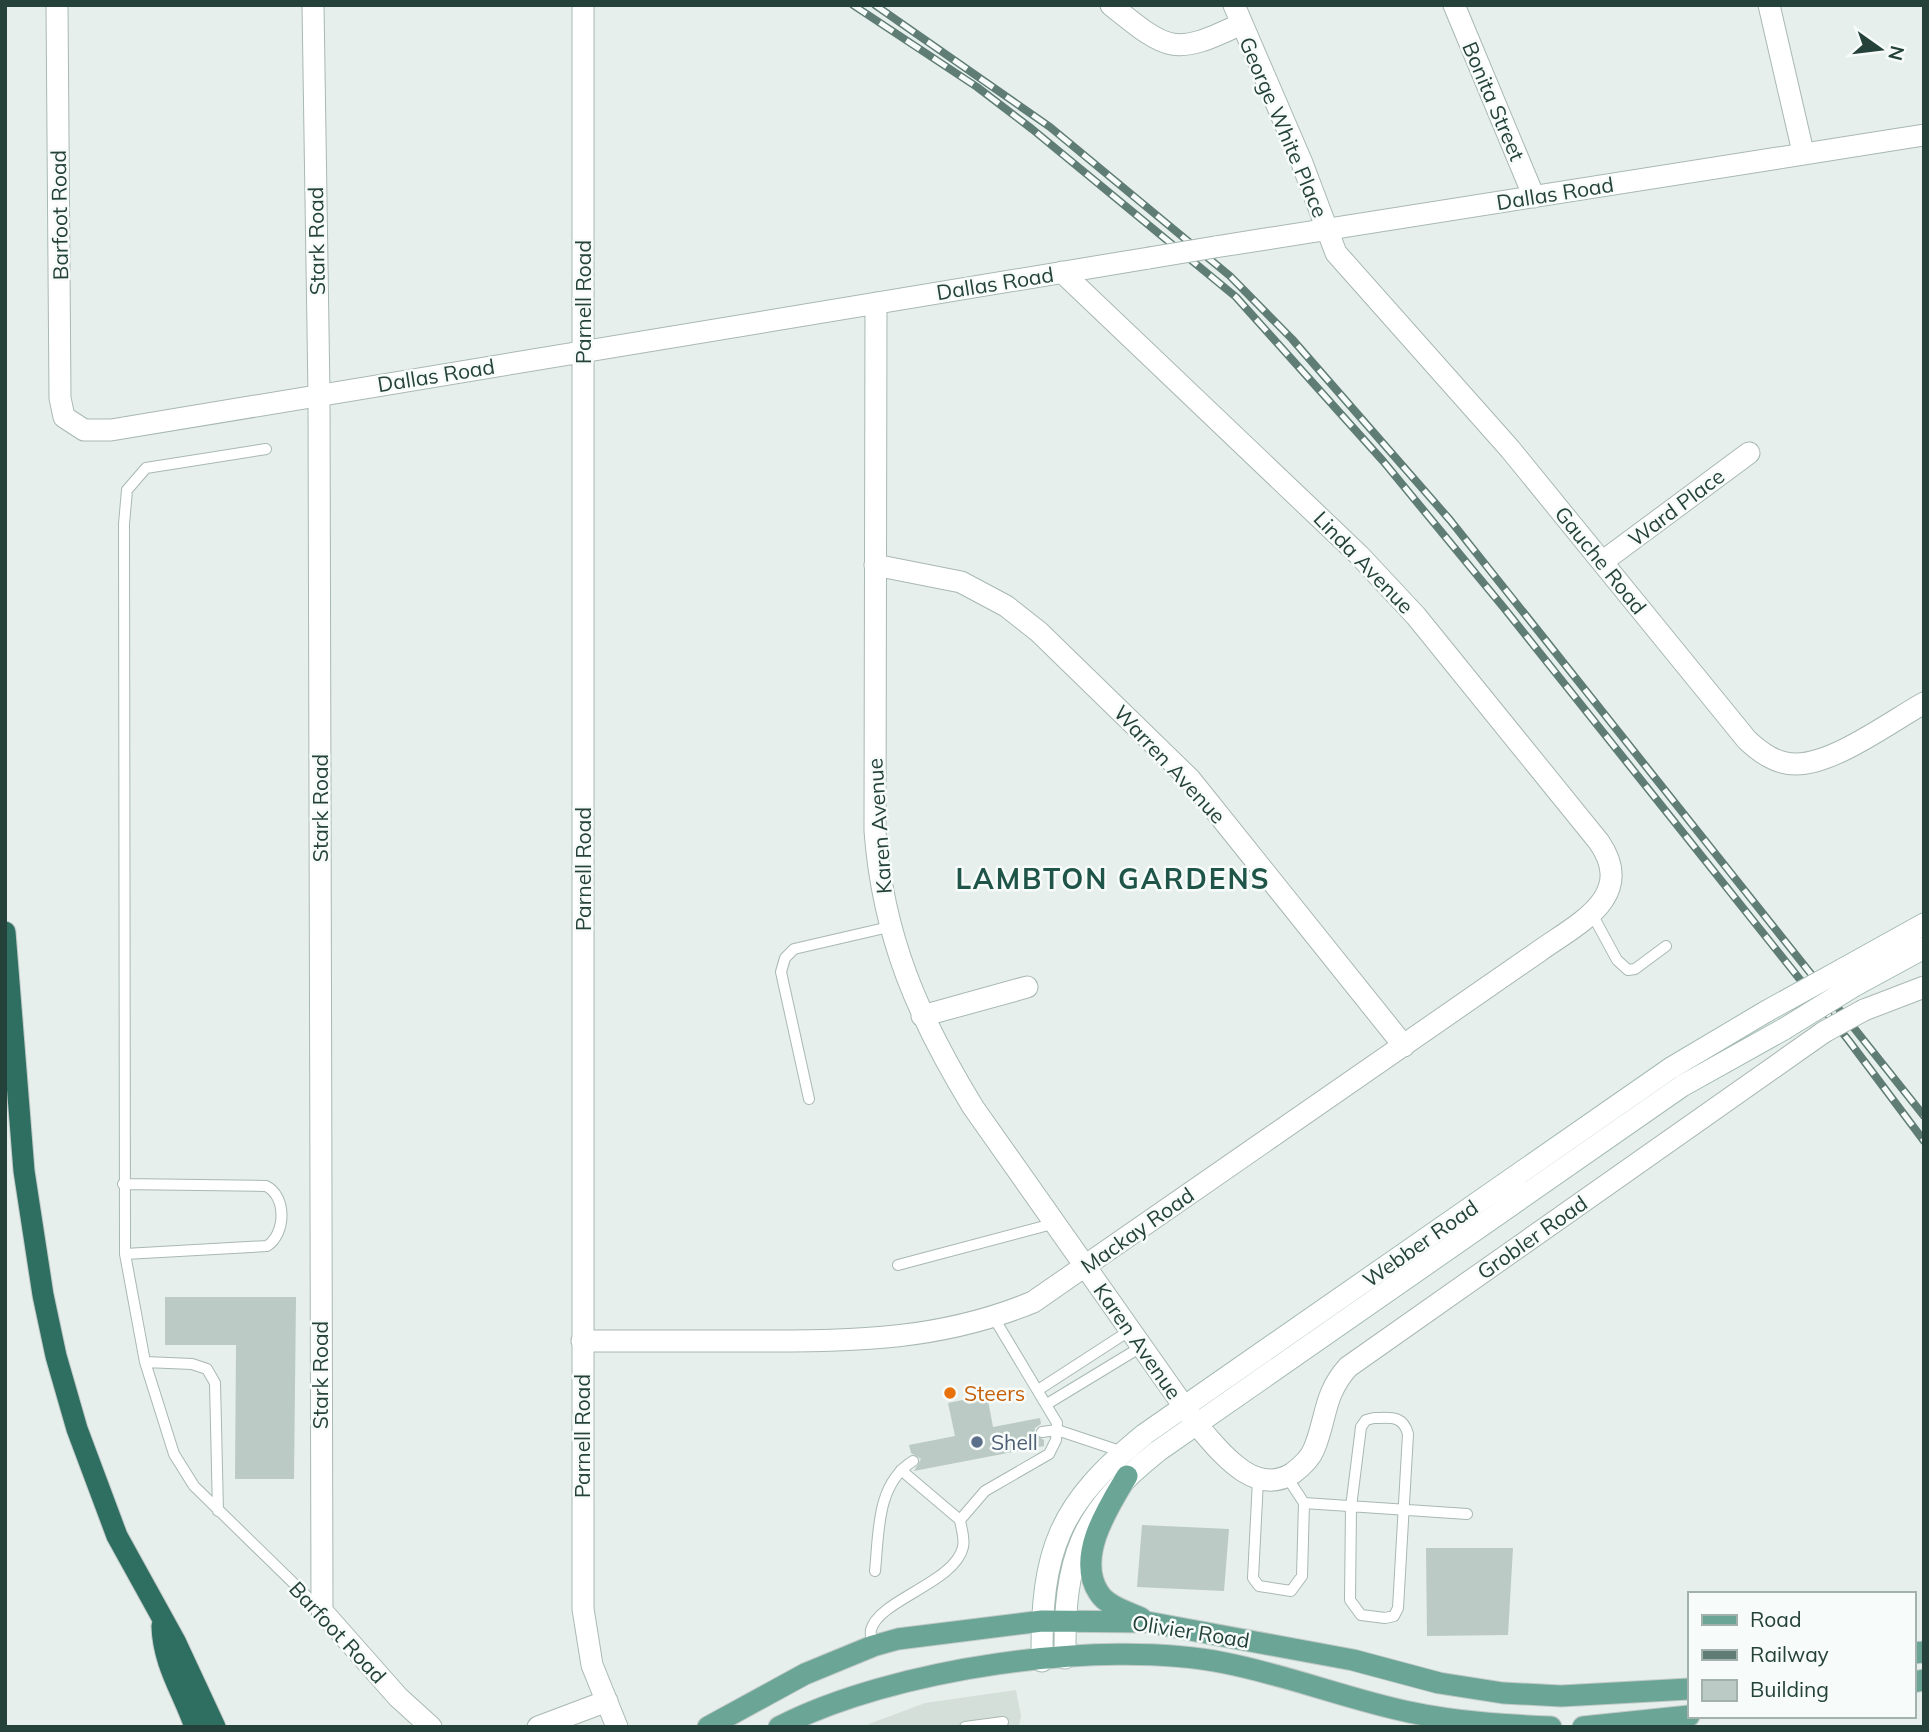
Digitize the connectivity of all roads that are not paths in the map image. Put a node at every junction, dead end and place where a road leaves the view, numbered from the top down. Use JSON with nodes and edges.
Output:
{"nodes":[{"id":1,"x":57,"y":5,"type":"edge"},
{"id":2,"x":313,"y":5,"type":"edge"},
{"id":3,"x":583,"y":5,"type":"edge"},
{"id":4,"x":1111,"y":5,"type":"edge"},
{"id":5,"x":1454,"y":5,"type":"edge"},
{"id":6,"x":1769,"y":5,"type":"edge"},
{"id":7,"x":1237,"y":15,"type":"edge"},
{"id":8,"x":1924,"y":135,"type":"edge"},
{"id":9,"x":1803,"y":152,"type":"junction"},
{"id":10,"x":1534,"y":197,"type":"junction"},
{"id":11,"x":1327,"y":230,"type":"junction"},
{"id":12,"x":1062,"y":272,"type":"junction"},
{"id":13,"x":876,"y":303,"type":"junction"},
{"id":14,"x":583,"y":351,"type":"junction"},
{"id":15,"x":318,"y":394,"type":"junction"},
{"id":16,"x":69,"y":423,"type":"joint"},
{"id":17,"x":266,"y":449,"type":"dead end"},
{"id":18,"x":1749,"y":453,"type":"dead end"},
{"id":19,"x":1602,"y":562,"type":"junction"},
{"id":20,"x":875,"y":565,"type":"junction"},
{"id":21,"x":1924,"y":703,"type":"edge"},
{"id":22,"x":1610,"y":891,"type":"joint"},
{"id":23,"x":1592,"y":914,"type":"junction"},
{"id":24,"x":1924,"y":924,"type":"edge"},
{"id":25,"x":889,"y":927,"type":"junction"},
{"id":26,"x":5,"y":932,"type":"edge"},
{"id":27,"x":1666,"y":946,"type":"dead end"},
{"id":28,"x":1924,"y":947,"type":"edge"},
{"id":29,"x":1849,"y":977,"type":"junction"},
{"id":30,"x":1027,"y":987,"type":"dead end"},
{"id":31,"x":1924,"y":987,"type":"edge"},
{"id":32,"x":922,"y":1016,"type":"junction"},
{"id":33,"x":1404,"y":1046,"type":"junction"},
{"id":34,"x":809,"y":1099,"type":"dead end"},
{"id":35,"x":123,"y":1184,"type":"junction"},
{"id":36,"x":1056,"y":1223,"type":"junction"},
{"id":37,"x":125,"y":1254,"type":"junction"},
{"id":38,"x":898,"y":1265,"type":"dead end"},
{"id":39,"x":1085,"y":1265,"type":"junction"},
{"id":40,"x":994,"y":1318,"type":"junction"},
{"id":41,"x":1135,"y":1339,"type":"junction"},
{"id":42,"x":582,"y":1341,"type":"junction"},
{"id":43,"x":145,"y":1362,"type":"junction"},
{"id":44,"x":1038,"y":1390,"type":"junction"},
{"id":45,"x":1047,"y":1404,"type":"junction"},
{"id":46,"x":1184,"y":1407,"type":"junction"},
{"id":47,"x":1197,"y":1425,"type":"junction"},
{"id":48,"x":1057,"y":1430,"type":"junction"},
{"id":49,"x":1042,"y":1432,"type":"dead end"},
{"id":50,"x":1123,"y":1452,"type":"junction"},
{"id":51,"x":912,"y":1461,"type":"dead end"},
{"id":52,"x":901,"y":1470,"type":"junction"},
{"id":53,"x":1128,"y":1476,"type":"junction"},
{"id":54,"x":1287,"y":1477,"type":"junction"},
{"id":55,"x":1258,"y":1480,"type":"junction"},
{"id":56,"x":1304,"y":1503,"type":"junction"},
{"id":57,"x":1351,"y":1507,"type":"junction"},
{"id":58,"x":218,"y":1510,"type":"junction"},
{"id":59,"x":1402,"y":1510,"type":"junction"},
{"id":60,"x":1467,"y":1514,"type":"dead end"},
{"id":61,"x":960,"y":1520,"type":"junction"},
{"id":62,"x":875,"y":1571,"type":"dead end"},
{"id":63,"x":322,"y":1611,"type":"junction"},
{"id":64,"x":162,"y":1621,"type":"junction"},
{"id":65,"x":1042,"y":1621,"type":"junction"},
{"id":66,"x":1065,"y":1621,"type":"junction"},
{"id":67,"x":1147,"y":1622,"type":"junction"},
{"id":68,"x":873,"y":1646,"type":"junction"},
{"id":69,"x":1065,"y":1658,"type":"junction"},
{"id":70,"x":1042,"y":1661,"type":"junction"},
{"id":71,"x":1688,"y":1689,"type":"edge"},
{"id":72,"x":607,"y":1701,"type":"junction"},
{"id":73,"x":1688,"y":1716,"type":"edge"},
{"id":74,"x":1003,"y":1722,"type":"dead end"},
{"id":75,"x":195,"y":1727,"type":"edge"},
{"id":76,"x":215,"y":1727,"type":"edge"},
{"id":77,"x":431,"y":1727,"type":"edge"},
{"id":78,"x":538,"y":1727,"type":"edge"},
{"id":79,"x":617,"y":1727,"type":"edge"},
{"id":80,"x":708,"y":1727,"type":"edge"},
{"id":81,"x":779,"y":1727,"type":"edge"},
{"id":82,"x":965,"y":1727,"type":"edge"},
{"id":83,"x":1551,"y":1727,"type":"edge"},
{"id":84,"x":1583,"y":1727,"type":"edge"}],
"edges":[{"from":1,"to":16,"type":"street","name":"Barfoot Road"},
{"from":2,"to":15,"type":"street","name":"Stark Road"},
{"from":3,"to":14,"type":"street","name":"Parnell Road"},
{"from":4,"to":7,"type":"street","name":"George White Place"},
{"from":5,"to":10,"type":"street","name":"Bonita Street"},
{"from":6,"to":9,"type":"street"},
{"from":7,"to":11,"type":"street","name":"George White Place"},
{"from":8,"to":9,"type":"street","name":"Dallas Road"},
{"from":9,"to":10,"type":"street","name":"Dallas Road"},
{"from":10,"to":11,"type":"street","name":"Dallas Road"},
{"from":11,"to":12,"type":"street","name":"Dallas Road","bridge":true},
{"from":11,"to":19,"type":"street","name":"Gauche Road"},
{"from":12,"to":13,"type":"street","name":"Dallas Road"},
{"from":12,"to":22,"type":"street","name":"Linda Avenue"},
{"from":13,"to":14,"type":"street","name":"Dallas Road"},
{"from":13,"to":20,"type":"street","name":"Karen Avenue"},
{"from":14,"to":15,"type":"street","name":"Dallas Road"},
{"from":14,"to":42,"type":"street","name":"Parnell Road"},
{"from":15,"to":16,"type":"street","name":"Dallas Road"},
{"from":15,"to":63,"type":"street","name":"Stark Road"},
{"from":17,"to":35,"type":"lane","name":"Barfoot Road"},
{"from":18,"to":19,"type":"street","name":"Ward Place"},
{"from":19,"to":21,"type":"street","name":"Gauche Road"},
{"from":20,"to":25,"type":"street","name":"Karen Avenue"},
{"from":20,"to":33,"type":"street","name":"Warren Avenue"},
{"from":22,"to":23,"type":"street","name":"Mackay Road"},
{"from":23,"to":27,"type":"lane"},
{"from":23,"to":33,"type":"street","name":"Mackay Road"},
{"from":24,"to":29,"type":"street","name":"Webber Road"},
{"from":25,"to":32,"type":"street","name":"Karen Avenue"},
{"from":25,"to":34,"type":"lane"},
{"from":26,"to":64,"type":"highway"},
{"from":28,"to":29,"type":"street","name":"Webber Road"},
{"from":29,"to":46,"type":"street","name":"Webber Road","bridge":true},
{"from":29,"to":47,"type":"street","name":"Webber Road","bridge":true},
{"from":30,"to":32,"type":"street"},
{"from":31,"to":54,"type":"street","name":"Grobler Road","bridge":true},
{"from":32,"to":36,"type":"street","name":"Karen Avenue"},
{"from":33,"to":39,"type":"street","name":"Mackay Road"},
{"from":35,"to":37,"type":"lane","name":"Barfoot Road"},
{"from":35,"to":37,"type":"lane"},
{"from":36,"to":38,"type":"lane"},
{"from":36,"to":39,"type":"street","name":"Karen Avenue"},
{"from":37,"to":43,"type":"lane","name":"Barfoot Road"},
{"from":39,"to":40,"type":"street","name":"Mackay Road"},
{"from":39,"to":41,"type":"street","name":"Karen Avenue"},
{"from":40,"to":42,"type":"street","name":"Mackay Road"},
{"from":40,"to":44,"type":"lane"},
{"from":41,"to":44,"type":"lane"},
{"from":41,"to":45,"type":"lane"},
{"from":41,"to":46,"type":"street","name":"Karen Avenue"},
{"from":42,"to":72,"type":"street","name":"Parnell Road"},
{"from":43,"to":58,"type":"lane","name":"Barfoot Road"},
{"from":43,"to":58,"type":"lane"},
{"from":44,"to":45,"type":"lane"},
{"from":45,"to":48,"type":"lane"},
{"from":46,"to":47,"type":"street","name":"Karen Avenue"},
{"from":46,"to":50,"type":"street","name":"Webber Road"},
{"from":47,"to":53,"type":"street","name":"Webber Road"},
{"from":47,"to":55,"type":"street"},
{"from":48,"to":49,"type":"lane"},
{"from":48,"to":50,"type":"lane"},
{"from":48,"to":61,"type":"lane"},
{"from":50,"to":65,"type":"street","name":"Webber Road"},
{"from":51,"to":52,"type":"lane"},
{"from":52,"to":61,"type":"lane"},
{"from":52,"to":62,"type":"lane"},
{"from":53,"to":66,"type":"street","name":"Webber Road"},
{"from":53,"to":67,"type":"main road"},
{"from":54,"to":55,"type":"street"},
{"from":54,"to":56,"type":"lane"},
{"from":55,"to":56,"type":"lane"},
{"from":56,"to":57,"type":"lane"},
{"from":57,"to":59,"type":"lane"},
{"from":57,"to":59,"type":"lane"},
{"from":57,"to":59,"type":"lane"},
{"from":58,"to":63,"type":"lane","name":"Barfoot Road"},
{"from":59,"to":60,"type":"lane"},
{"from":61,"to":68,"type":"lane"},
{"from":63,"to":77,"type":"street","name":"Barfoot Road"},
{"from":64,"to":75,"type":"highway"},
{"from":64,"to":76,"type":"highway"},
{"from":65,"to":66,"type":"main road","name":"Olivier Road"},
{"from":65,"to":68,"type":"main road","name":"Olivier Road"},
{"from":65,"to":70,"type":"street","name":"Webber Road"},
{"from":66,"to":67,"type":"main road","name":"Olivier Road"},
{"from":66,"to":69,"type":"street","name":"Webber Road"},
{"from":67,"to":71,"type":"main road","name":"Olivier Road"},
{"from":68,"to":80,"type":"main road","name":"Olivier Road"},
{"from":69,"to":70,"type":"main road","name":"Olivier Road"},
{"from":69,"to":83,"type":"main road","name":"Olivier Road"},
{"from":70,"to":81,"type":"main road","name":"Olivier Road"},
{"from":72,"to":78,"type":"street"},
{"from":72,"to":79,"type":"street","name":"Parnell Road"},
{"from":73,"to":84,"type":"main road"},
{"from":74,"to":82,"type":"lane"}]}
